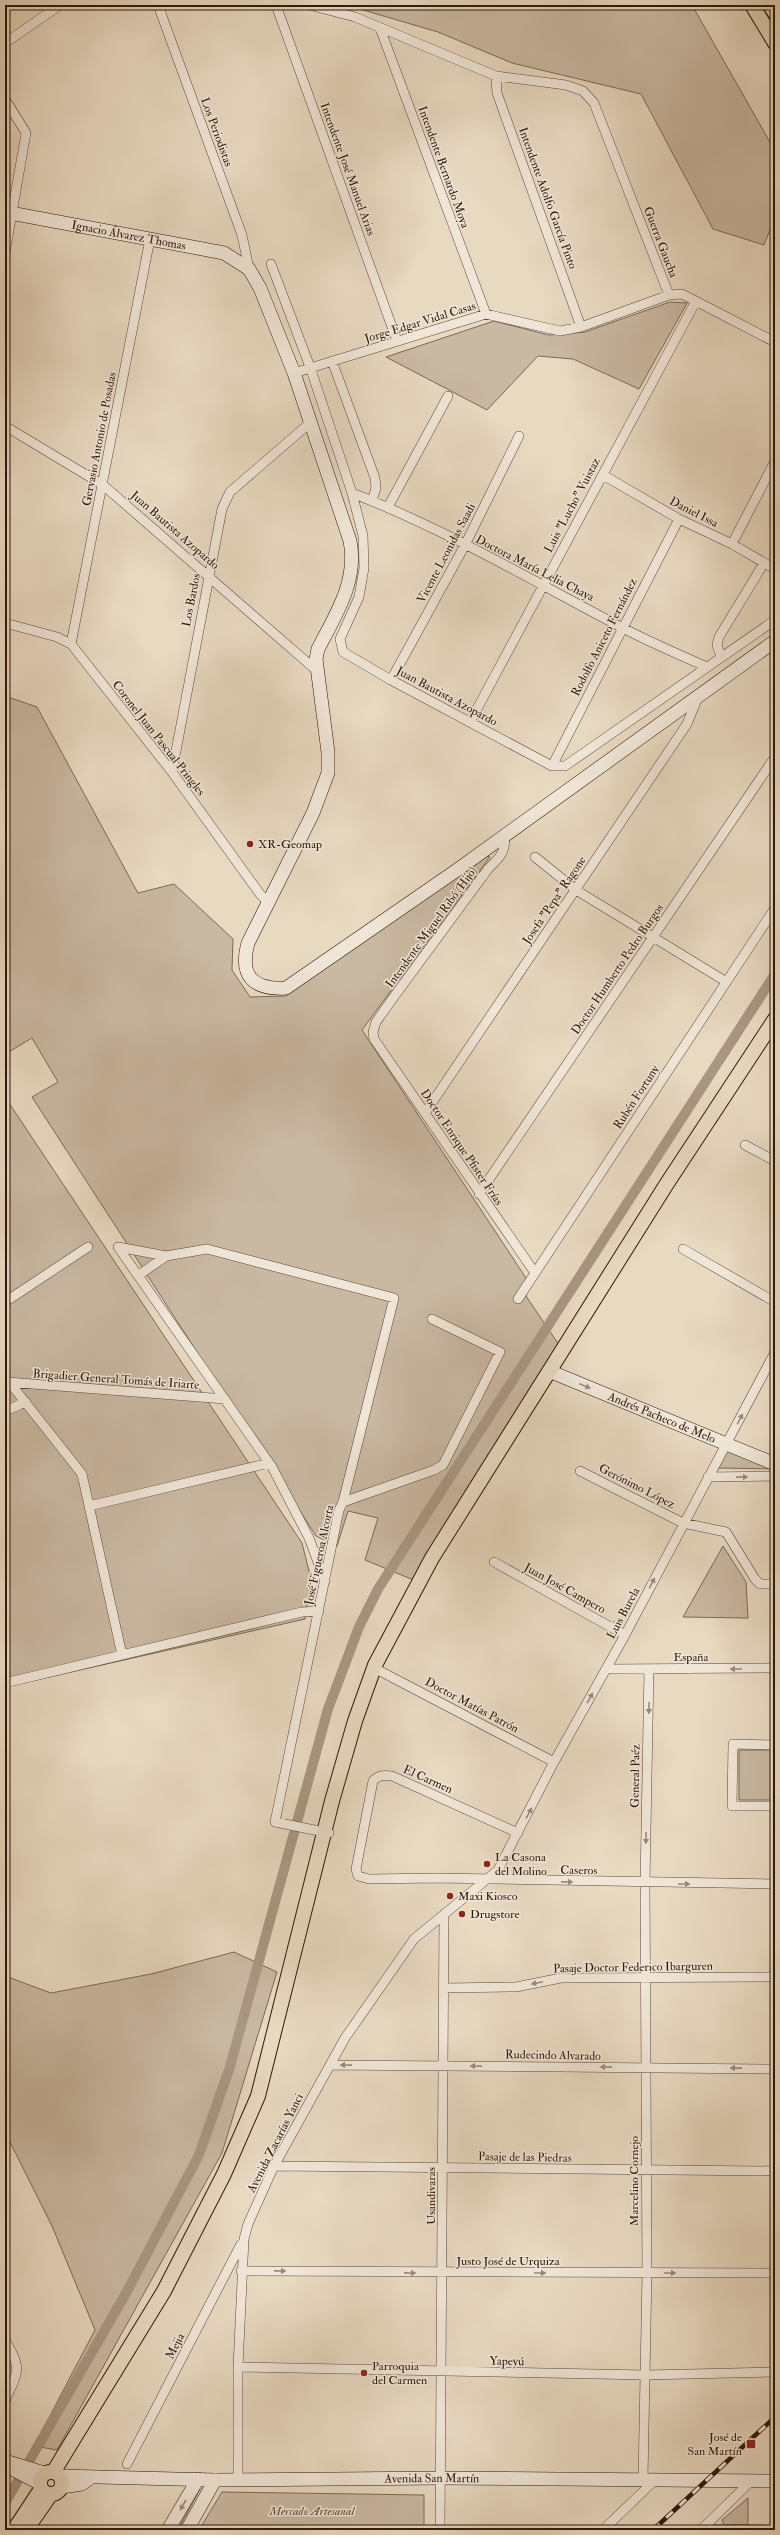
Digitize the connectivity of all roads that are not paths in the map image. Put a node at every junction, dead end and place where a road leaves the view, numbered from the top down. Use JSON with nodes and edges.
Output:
{"nodes":[{"id":1,"x":60,"y":5,"type":"edge"},
{"id":2,"x":158,"y":5,"type":"edge"},
{"id":3,"x":276,"y":5,"type":"edge"},
{"id":4,"x":310,"y":5,"type":"edge"},
{"id":5,"x":752,"y":5,"type":"edge"},
{"id":6,"x":770,"y":5,"type":"edge"},
{"id":7,"x":775,"y":13,"type":"edge"},
{"id":8,"x":380,"y":28,"type":"junction"},
{"id":9,"x":5,"y":43,"type":"edge"},
{"id":10,"x":775,"y":43,"type":"edge"},
{"id":11,"x":496,"y":76,"type":"junction"},
{"id":12,"x":5,"y":99,"type":"edge"},
{"id":13,"x":9,"y":213,"type":"edge"},
{"id":14,"x":150,"y":239,"type":"junction"},
{"id":15,"x":5,"y":253,"type":"edge"},
{"id":16,"x":271,"y":264,"type":"dead end"},
{"id":17,"x":249,"y":269,"type":"junction"},
{"id":18,"x":669,"y":295,"type":"junction"},
{"id":19,"x":696,"y":301,"type":"junction"},
{"id":20,"x":486,"y":314,"type":"junction"},
{"id":21,"x":582,"y":327,"type":"junction"},
{"id":22,"x":397,"y":341,"type":"junction"},
{"id":23,"x":775,"y":342,"type":"edge"},
{"id":24,"x":332,"y":361,"type":"junction"},
{"id":25,"x":310,"y":367,"type":"junction"},
{"id":26,"x":294,"y":373,"type":"junction"},
{"id":27,"x":448,"y":396,"type":"dead end"},
{"id":28,"x":310,"y":422,"type":"junction"},
{"id":29,"x":5,"y":426,"type":"edge"},
{"id":30,"x":519,"y":436,"type":"dead end"},
{"id":31,"x":775,"y":461,"type":"edge"},
{"id":32,"x":603,"y":475,"type":"junction"},
{"id":33,"x":103,"y":485,"type":"junction"},
{"id":34,"x":352,"y":493,"type":"junction"},
{"id":35,"x":372,"y":501,"type":"junction"},
{"id":36,"x":388,"y":507,"type":"junction"},
{"id":37,"x":679,"y":519,"type":"junction"},
{"id":38,"x":732,"y":544,"type":"junction"},
{"id":39,"x":465,"y":545,"type":"junction"},
{"id":40,"x":764,"y":563,"type":"junction"},
{"id":41,"x":775,"y":569,"type":"edge"},
{"id":42,"x":208,"y":575,"type":"junction"},
{"id":43,"x":543,"y":585,"type":"junction"},
{"id":44,"x":775,"y":620,"type":"edge"},
{"id":45,"x":5,"y":623,"type":"edge"},
{"id":46,"x":622,"y":628,"type":"junction"},
{"id":47,"x":775,"y":641,"type":"edge"},
{"id":48,"x":71,"y":644,"type":"junction"},
{"id":49,"x":721,"y":657,"type":"junction"},
{"id":50,"x":706,"y":668,"type":"junction"},
{"id":51,"x":316,"y":670,"type":"junction"},
{"id":52,"x":391,"y":680,"type":"junction"},
{"id":53,"x":698,"y":697,"type":"junction"},
{"id":54,"x":470,"y":722,"type":"junction"},
{"id":55,"x":775,"y":757,"type":"edge"},
{"id":56,"x":552,"y":766,"type":"junction"},
{"id":57,"x":172,"y":772,"type":"junction"},
{"id":58,"x":504,"y":836,"type":"junction"},
{"id":59,"x":535,"y":857,"type":"dead end"},
{"id":60,"x":576,"y":890,"type":"junction"},
{"id":61,"x":269,"y":902,"type":"junction"},
{"id":62,"x":775,"y":908,"type":"edge"},
{"id":63,"x":653,"y":937,"type":"junction"},
{"id":64,"x":725,"y":981,"type":"junction"},
{"id":65,"x":775,"y":1019,"type":"edge"},
{"id":66,"x":373,"y":1032,"type":"joint"},
{"id":67,"x":775,"y":1032,"type":"edge"},
{"id":68,"x":425,"y":1113,"type":"junction"},
{"id":69,"x":745,"y":1145,"type":"dead end"},
{"id":70,"x":775,"y":1161,"type":"edge"},
{"id":71,"x":480,"y":1194,"type":"junction"},
{"id":72,"x":88,"y":1247,"type":"dead end"},
{"id":73,"x":683,"y":1249,"type":"dead end"},
{"id":74,"x":166,"y":1256,"type":"junction"},
{"id":75,"x":535,"y":1273,"type":"junction"},
{"id":76,"x":139,"y":1276,"type":"junction"},
{"id":77,"x":518,"y":1299,"type":"dead end"},
{"id":78,"x":5,"y":1302,"type":"edge"},
{"id":79,"x":775,"y":1302,"type":"edge"},
{"id":80,"x":432,"y":1319,"type":"dead end"},
{"id":81,"x":775,"y":1352,"type":"edge"},
{"id":82,"x":552,"y":1372,"type":"junction"},
{"id":83,"x":8,"y":1382,"type":"edge"},
{"id":84,"x":225,"y":1399,"type":"junction"},
{"id":85,"x":26,"y":1402,"type":"junction"},
{"id":86,"x":5,"y":1411,"type":"edge"},
{"id":87,"x":727,"y":1444,"type":"junction"},
{"id":88,"x":269,"y":1463,"type":"junction"},
{"id":89,"x":775,"y":1464,"type":"edge"},
{"id":90,"x":580,"y":1471,"type":"dead end"},
{"id":91,"x":775,"y":1476,"type":"edge"},
{"id":92,"x":708,"y":1478,"type":"junction"},
{"id":93,"x":343,"y":1502,"type":"junction"},
{"id":94,"x":89,"y":1506,"type":"junction"},
{"id":95,"x":683,"y":1523,"type":"junction"},
{"id":96,"x":494,"y":1562,"type":"dead end"},
{"id":97,"x":325,"y":1581,"type":"junction"},
{"id":98,"x":775,"y":1584,"type":"edge"},
{"id":99,"x":319,"y":1611,"type":"junction"},
{"id":100,"x":625,"y":1635,"type":"junction"},
{"id":101,"x":122,"y":1655,"type":"junction"},
{"id":102,"x":775,"y":1668,"type":"edge"},
{"id":103,"x":606,"y":1669,"type":"junction"},
{"id":104,"x":650,"y":1669,"type":"junction"},
{"id":105,"x":378,"y":1670,"type":"junction"},
{"id":106,"x":5,"y":1683,"type":"edge"},
{"id":107,"x":775,"y":1745,"type":"edge"},
{"id":108,"x":554,"y":1762,"type":"junction"},
{"id":109,"x":775,"y":1806,"type":"edge"},
{"id":110,"x":327,"y":1833,"type":"junction"},
{"id":111,"x":518,"y":1833,"type":"junction"},
{"id":112,"x":358,"y":1876,"type":"joint"},
{"id":113,"x":486,"y":1880,"type":"junction"},
{"id":114,"x":645,"y":1883,"type":"junction"},
{"id":115,"x":775,"y":1884,"type":"edge"},
{"id":116,"x":444,"y":1914,"type":"junction"},
{"id":117,"x":775,"y":1977,"type":"edge"},
{"id":118,"x":645,"y":1979,"type":"junction"},
{"id":119,"x":444,"y":1988,"type":"junction"},
{"id":120,"x":330,"y":2064,"type":"junction"},
{"id":121,"x":443,"y":2066,"type":"junction"},
{"id":122,"x":646,"y":2068,"type":"junction"},
{"id":123,"x":775,"y":2069,"type":"edge"},
{"id":124,"x":274,"y":2166,"type":"junction"},
{"id":125,"x":442,"y":2168,"type":"junction"},
{"id":126,"x":646,"y":2171,"type":"junction"},
{"id":127,"x":775,"y":2171,"type":"edge"},
{"id":128,"x":244,"y":2239,"type":"junction"},
{"id":129,"x":241,"y":2271,"type":"junction"},
{"id":130,"x":443,"y":2273,"type":"junction"},
{"id":131,"x":647,"y":2273,"type":"junction"},
{"id":132,"x":775,"y":2274,"type":"edge"},
{"id":133,"x":5,"y":2340,"type":"edge"},
{"id":134,"x":238,"y":2367,"type":"junction"},
{"id":135,"x":443,"y":2372,"type":"junction"},
{"id":136,"x":775,"y":2372,"type":"edge"},
{"id":137,"x":646,"y":2374,"type":"junction"},
{"id":138,"x":5,"y":2401,"type":"edge"},
{"id":139,"x":5,"y":2462,"type":"edge"},
{"id":140,"x":127,"y":2464,"type":"dead end"},
{"id":141,"x":442,"y":2478,"type":"junction"},
{"id":142,"x":198,"y":2479,"type":"junction"},
{"id":143,"x":238,"y":2479,"type":"junction"},
{"id":144,"x":643,"y":2479,"type":"junction"},
{"id":145,"x":656,"y":2479,"type":"junction"},
{"id":146,"x":47,"y":2480,"type":"junction"},
{"id":147,"x":215,"y":2480,"type":"junction"},
{"id":148,"x":751,"y":2481,"type":"junction"},
{"id":149,"x":775,"y":2481,"type":"edge"},
{"id":150,"x":14,"y":2530,"type":"edge"},
{"id":151,"x":26,"y":2530,"type":"edge"},
{"id":152,"x":168,"y":2530,"type":"edge"},
{"id":153,"x":187,"y":2530,"type":"edge"},
{"id":154,"x":440,"y":2530,"type":"edge"},
{"id":155,"x":603,"y":2530,"type":"edge"},
{"id":156,"x":702,"y":2530,"type":"edge"},
{"id":157,"x":775,"y":2530,"type":"edge"}],
"edges":[{"from":1,"to":9,"type":"street"},
{"from":2,"to":17,"type":"street","name":"Los Periodistas"},
{"from":3,"to":22,"type":"street","name":"Intendente José Manuel Arias"},
{"from":4,"to":8,"type":"street"},
{"from":5,"to":10,"type":"main road"},
{"from":6,"to":7,"type":"main road"},
{"from":8,"to":11,"type":"street"},
{"from":8,"to":20,"type":"street","name":"Intendente Bernardo Moya"},
{"from":11,"to":18,"type":"street","name":"Guerra Gaucha"},
{"from":11,"to":21,"type":"street","name":"Intendente Adolfo García Pinto"},
{"from":12,"to":13,"type":"street"},
{"from":13,"to":14,"type":"main road","name":"Ignacio Álvarez Thomas"},
{"from":13,"to":15,"type":"street"},
{"from":14,"to":17,"type":"main road","name":"Ignacio Álvarez Thomas"},
{"from":14,"to":33,"type":"street","name":"Gervasio Antonio de Posadas"},
{"from":16,"to":25,"type":"street"},
{"from":17,"to":26,"type":"main road"},
{"from":18,"to":19,"type":"street","name":"Guerra Gaucha"},
{"from":18,"to":21,"type":"street","name":"Jorge Edgar Vidal Casas"},
{"from":19,"to":23,"type":"street","name":"Guerra Gaucha"},
{"from":19,"to":32,"type":"street","name":"Luis \"Lucho\" Vuistaz"},
{"from":20,"to":21,"type":"street","name":"Jorge Edgar Vidal Casas"},
{"from":20,"to":22,"type":"street","name":"Jorge Edgar Vidal Casas"},
{"from":22,"to":24,"type":"street","name":"Jorge Edgar Vidal Casas"},
{"from":24,"to":25,"type":"street","name":"Jorge Edgar Vidal Casas"},
{"from":24,"to":35,"type":"street"},
{"from":25,"to":26,"type":"street","name":"Jorge Edgar Vidal Casas"},
{"from":25,"to":34,"type":"street"},
{"from":26,"to":28,"type":"main road"},
{"from":27,"to":36,"type":"street"},
{"from":28,"to":42,"type":"street","name":"Los Bardos"},
{"from":28,"to":51,"type":"main road"},
{"from":29,"to":33,"type":"street","name":"Juan Bautista Azopardo"},
{"from":30,"to":39,"type":"street","name":"Vicente Leonidas Saadi"},
{"from":31,"to":38,"type":"street"},
{"from":32,"to":37,"type":"street","name":"Daniel Issa"},
{"from":32,"to":43,"type":"street","name":"Luis \"Lucho\" Vuistaz"},
{"from":33,"to":42,"type":"street","name":"Juan Bautista Azopardo"},
{"from":33,"to":48,"type":"street","name":"Gervasio Antonio de Posadas"},
{"from":34,"to":35,"type":"street","name":"Doctora María Lelia Chaya"},
{"from":34,"to":52,"type":"street","name":"Juan Bautista Azopardo"},
{"from":35,"to":36,"type":"street","name":"Doctora María Lelia Chaya"},
{"from":36,"to":39,"type":"street","name":"Doctora María Lelia Chaya"},
{"from":37,"to":38,"type":"street","name":"Daniel Issa"},
{"from":37,"to":46,"type":"street","name":"Rodolfo Aniceto Fernández"},
{"from":38,"to":40,"type":"street","name":"Daniel Issa"},
{"from":39,"to":43,"type":"street","name":"Doctora María Lelia Chaya"},
{"from":39,"to":52,"type":"street","name":"Vicente Leonidas Saadi"},
{"from":40,"to":41,"type":"street","name":"Daniel Issa"},
{"from":40,"to":49,"type":"street"},
{"from":42,"to":51,"type":"street","name":"Juan Bautista Azopardo"},
{"from":42,"to":57,"type":"street","name":"Los Bardos"},
{"from":43,"to":46,"type":"street","name":"Doctora María Lelia Chaya"},
{"from":43,"to":54,"type":"street","name":"Luis \"Lucho\" Vuistaz"},
{"from":44,"to":49,"type":"street"},
{"from":45,"to":48,"type":"street","name":"Coronel Juan Pascual Pringles"},
{"from":46,"to":50,"type":"street","name":"Doctora María Lelia Chaya"},
{"from":46,"to":56,"type":"street","name":"Rodolfo Aniceto Fernández"},
{"from":47,"to":53,"type":"main road"},
{"from":48,"to":57,"type":"street","name":"Coronel Juan Pascual Pringles"},
{"from":49,"to":50,"type":"street"},
{"from":50,"to":56,"type":"street"},
{"from":51,"to":61,"type":"main road"},
{"from":52,"to":54,"type":"street","name":"Juan Bautista Azopardo"},
{"from":53,"to":58,"type":"main road"},
{"from":53,"to":60,"type":"street","name":"Josefa \"Pepa\" Ragone"},
{"from":54,"to":56,"type":"street","name":"Juan Bautista Azopardo"},
{"from":55,"to":63,"type":"street","name":"Doctor Humberto Pedro Burgos"},
{"from":57,"to":61,"type":"street","name":"Coronel Juan Pascual Pringles"},
{"from":58,"to":61,"type":"main road"},
{"from":58,"to":66,"type":"street","name":"Intendente Miguel Ribó (Hijo)"},
{"from":59,"to":60,"type":"street"},
{"from":60,"to":63,"type":"street"},
{"from":60,"to":68,"type":"street","name":"Josefa \"Pepa\" Ragone"},
{"from":62,"to":64,"type":"street","name":"Rubén Fortuny"},
{"from":63,"to":64,"type":"street"},
{"from":63,"to":71,"type":"street","name":"Doctor Humberto Pedro Burgos"},
{"from":64,"to":75,"type":"street","name":"Rubén Fortuny"},
{"from":65,"to":82,"type":"main road"},
{"from":66,"to":68,"type":"street","name":"Doctor Enrique Pfister Frías"},
{"from":67,"to":82,"type":"main road"},
{"from":68,"to":71,"type":"street","name":"Doctor Enrique Pfister Frías"},
{"from":69,"to":70,"type":"street"},
{"from":71,"to":75,"type":"street","name":"Doctor Enrique Pfister Frías"},
{"from":72,"to":78,"type":"street"},
{"from":73,"to":79,"type":"street"},
{"from":74,"to":76,"type":"street"},
{"from":74,"to":76,"type":"street"},
{"from":74,"to":93,"type":"street"},
{"from":75,"to":77,"type":"street","name":"Rubén Fortuny"},
{"from":76,"to":84,"type":"street"},
{"from":80,"to":93,"type":"street","name":"José Figueroa Alcorta"},
{"from":87,"to":81,"type":"street","name":"Luis Burela","one_way":true},
{"from":82,"to":87,"type":"main road","name":"Andrés Pacheco de Melo","one_way":true},
{"from":82,"to":105,"type":"main road"},
{"from":82,"to":110,"type":"main road"},
{"from":83,"to":84,"type":"street","name":"Brigadier General Tomás de Iriarte"},
{"from":83,"to":85,"type":"street"},
{"from":84,"to":88,"type":"street"},
{"from":85,"to":86,"type":"street"},
{"from":85,"to":94,"type":"street"},
{"from":87,"to":89,"type":"main road","name":"Andrés Pacheco de Melo"},
{"from":87,"to":92,"type":"street","name":"Luis Burela"},
{"from":88,"to":94,"type":"street"},
{"from":88,"to":97,"type":"street"},
{"from":90,"to":95,"type":"street","name":"Gerónimo López"},
{"from":92,"to":91,"type":"street","one_way":true},
{"from":92,"to":95,"type":"street","name":"Luis Burela"},
{"from":93,"to":97,"type":"street","name":"José Figueroa Alcorta"},
{"from":94,"to":101,"type":"street"},
{"from":95,"to":98,"type":"street","name":"Gerónimo López"},
{"from":100,"to":95,"type":"street","name":"Luis Burela","one_way":true},
{"from":96,"to":100,"type":"street","name":"Juan José Campero"},
{"from":97,"to":99,"type":"street","name":"José Figueroa Alcorta"},
{"from":99,"to":101,"type":"street"},
{"from":99,"to":110,"type":"street","name":"José Figueroa Alcorta"},
{"from":100,"to":103,"type":"street","name":"Luis Burela"},
{"from":101,"to":106,"type":"street"},
{"from":102,"to":104,"type":"street","name":"España","one_way":true},
{"from":103,"to":104,"type":"street","name":"España"},
{"from":108,"to":103,"type":"street","name":"Luis Burela","one_way":true},
{"from":104,"to":114,"type":"street","name":"General Paéz","one_way":true},
{"from":105,"to":108,"type":"street","name":"Doctor Matías Patrón"},
{"from":105,"to":110,"type":"main road"},
{"from":107,"to":109,"type":"street"},
{"from":111,"to":108,"type":"street","name":"Luis Burela","one_way":true},
{"from":110,"to":146,"type":"main road"},
{"from":111,"to":112,"type":"street","name":"El Carmen"},
{"from":111,"to":113,"type":"street","name":"Luis Burela"},
{"from":112,"to":113,"type":"street","name":"Caseros"},
{"from":113,"to":114,"type":"street","name":"Caseros","one_way":true},
{"from":113,"to":116,"type":"street","name":"Avenida Zacarías Yanci"},
{"from":114,"to":115,"type":"street","name":"Caseros","one_way":true},
{"from":114,"to":118,"type":"street","name":"Marcelino Cornejo"},
{"from":116,"to":119,"type":"street","name":"Usandivaras"},
{"from":116,"to":120,"type":"street","name":"Avenida Zacarías Yanci"},
{"from":117,"to":118,"type":"street","name":"Pasaje Doctor Federico Ibarguren"},
{"from":118,"to":119,"type":"street","name":"Pasaje Doctor Federico Ibarguren","one_way":true},
{"from":118,"to":122,"type":"street","name":"Marcelino Cornejo"},
{"from":119,"to":121,"type":"street","name":"Usandivaras"},
{"from":121,"to":120,"type":"street","name":"Rudecindo Alvarado","one_way":true},
{"from":120,"to":124,"type":"street","name":"Avenida Zacarías Yanci"},
{"from":122,"to":121,"type":"street","name":"Rudecindo Alvarado","one_way":true},
{"from":121,"to":125,"type":"street","name":"Usandivaras"},
{"from":123,"to":122,"type":"street","name":"Rudecindo Alvarado","one_way":true},
{"from":122,"to":126,"type":"street","name":"Marcelino Cornejo"},
{"from":124,"to":125,"type":"street","name":"Pasaje de las Piedras"},
{"from":124,"to":128,"type":"street","name":"Avenida Zacarías Yanci"},
{"from":125,"to":126,"type":"street","name":"Pasaje de las Piedras"},
{"from":125,"to":130,"type":"street","name":"Usandivaras"},
{"from":126,"to":127,"type":"street","name":"Pasaje de las Piedras"},
{"from":126,"to":131,"type":"street","name":"Marcelino Cornejo"},
{"from":128,"to":129,"type":"street","name":"Avenida Zacarías Yanci"},
{"from":128,"to":140,"type":"street","name":"Mejia"},
{"from":129,"to":130,"type":"street","name":"Justo José de Urquiza","one_way":true},
{"from":129,"to":134,"type":"street","name":"Avenida Zacarías Yanci"},
{"from":130,"to":131,"type":"street","name":"Justo José de Urquiza","one_way":true},
{"from":130,"to":135,"type":"street","name":"Usandivaras"},
{"from":131,"to":132,"type":"street","name":"Justo José de Urquiza","one_way":true},
{"from":131,"to":137,"type":"street","name":"Marcelino Cornejo"},
{"from":133,"to":138,"type":"street"},
{"from":134,"to":135,"type":"street","name":"Yapeyú"},
{"from":134,"to":143,"type":"street","name":"Avenida Zacarías Yanci"},
{"from":135,"to":137,"type":"street","name":"Yapeyú"},
{"from":135,"to":141,"type":"street","name":"Usandivaras"},
{"from":136,"to":137,"type":"street","name":"Yapeyú"},
{"from":137,"to":144,"type":"street","name":"Marcelino Cornejo"},
{"from":139,"to":146,"type":"main road"},
{"from":141,"to":143,"type":"main road","name":"Avenida San Martín"},
{"from":141,"to":144,"type":"main road","name":"Avenida San Martín"},
{"from":141,"to":154,"type":"street","name":"Usandivaras"},
{"from":142,"to":146,"type":"main road","name":"Avenida San Martín"},
{"from":142,"to":147,"type":"main road","name":"Avenida San Martín"},
{"from":142,"to":152,"type":"main road","one_way":true},
{"from":143,"to":147,"type":"main road","name":"Avenida San Martín"},
{"from":144,"to":145,"type":"main road","name":"Avenida San Martín"},
{"from":145,"to":148,"type":"main road","name":"Avenida San Martín"},
{"from":145,"to":155,"type":"street"},
{"from":146,"to":150,"type":"main road"},
{"from":146,"to":151,"type":"main road"},
{"from":147,"to":153,"type":"main road"},
{"from":148,"to":149,"type":"main road","name":"Avenida San Martín"},
{"from":148,"to":156,"type":"street"},
{"from":156,"to":157,"type":"street"}]}
